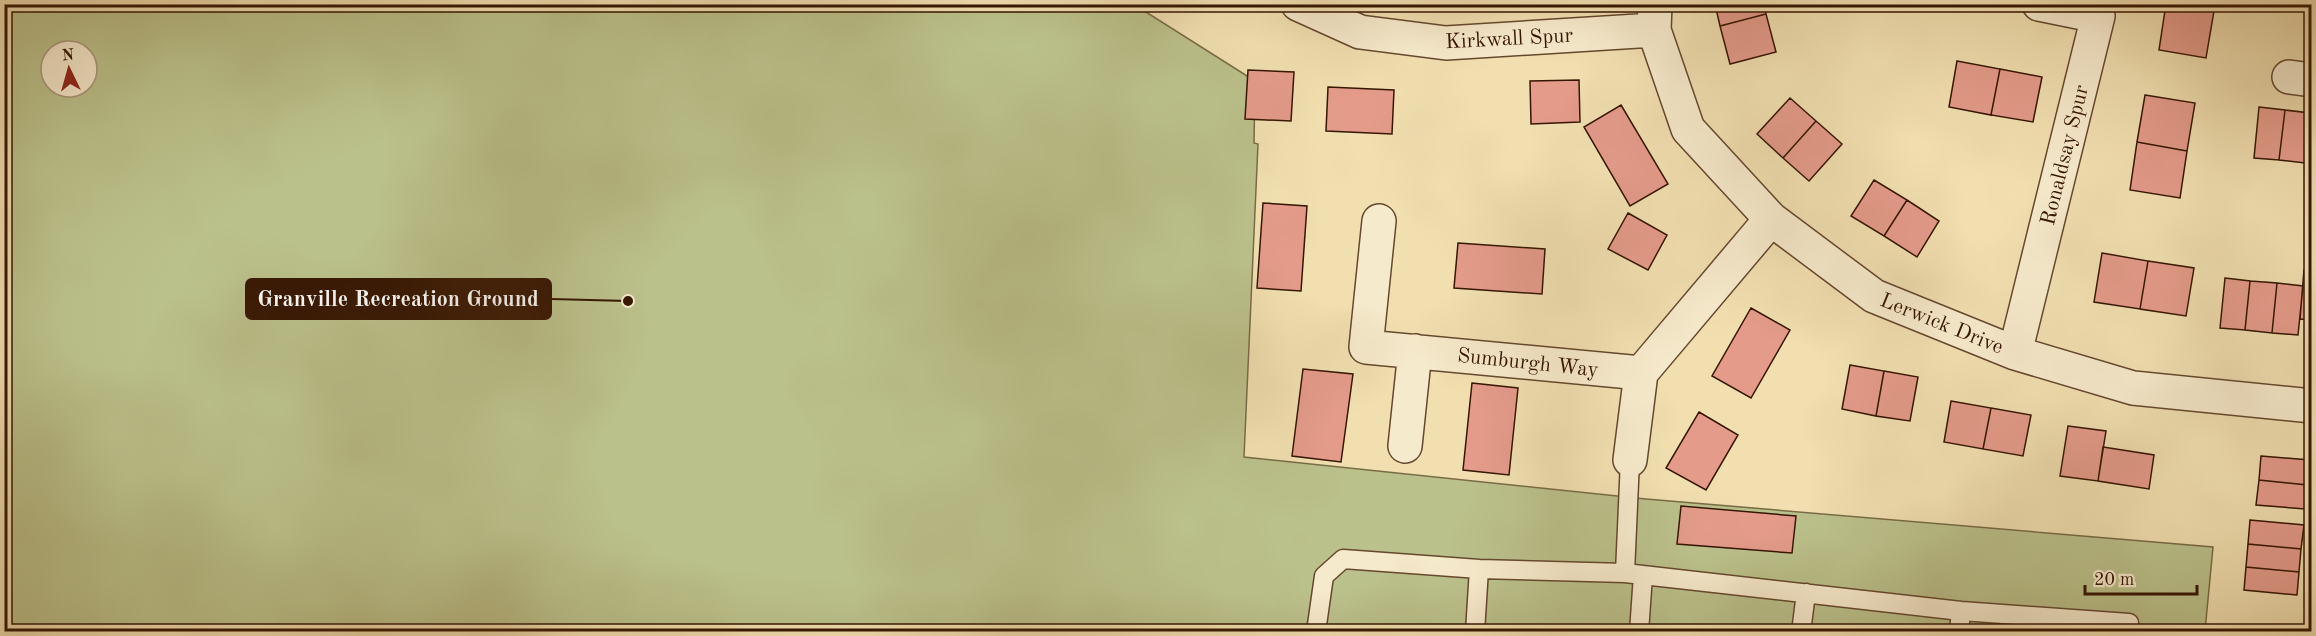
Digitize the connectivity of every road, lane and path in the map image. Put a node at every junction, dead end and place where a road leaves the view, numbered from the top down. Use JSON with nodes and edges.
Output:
{"nodes":[{"id":1,"x":1298,"y":4,"type":"edge"},
{"id":2,"x":2039,"y":4,"type":"edge"},
{"id":3,"x":1655,"y":17,"type":"edge"},
{"id":4,"x":1771,"y":219,"type":"junction"},
{"id":5,"x":1379,"y":221,"type":"dead end"},
{"id":6,"x":1415,"y":351,"type":"junction"},
{"id":7,"x":2016,"y":353,"type":"junction"},
{"id":8,"x":1641,"y":373,"type":"junction"},
{"id":9,"x":2312,"y":406,"type":"edge"},
{"id":10,"x":1405,"y":446,"type":"dead end"},
{"id":11,"x":1630,"y":460,"type":"joint"},
{"id":12,"x":1479,"y":569,"type":"junction"},
{"id":13,"x":1624,"y":573,"type":"junction"},
{"id":14,"x":1643,"y":575,"type":"junction"},
{"id":15,"x":1806,"y":593,"type":"junction"},
{"id":16,"x":1961,"y":611,"type":"junction"},
{"id":17,"x":1316,"y":632,"type":"edge"},
{"id":18,"x":1475,"y":632,"type":"edge"},
{"id":19,"x":1639,"y":632,"type":"edge"},
{"id":20,"x":1801,"y":632,"type":"edge"},
{"id":21,"x":1959,"y":632,"type":"edge"},
{"id":22,"x":2128,"y":632,"type":"edge"}],
"edges":[{"from":1,"to":3,"type":"street","name":"Kirkwall Spur"},
{"from":2,"to":7,"type":"street","name":"Ronaldsay Spur"},
{"from":3,"to":4,"type":"street","name":"Lerwick Drive"},
{"from":4,"to":7,"type":"street","name":"Lerwick Drive"},
{"from":4,"to":8,"type":"street"},
{"from":5,"to":6,"type":"street","name":"Sumburgh Way"},
{"from":6,"to":8,"type":"street","name":"Sumburgh Way"},
{"from":6,"to":10,"type":"street"},
{"from":7,"to":9,"type":"street","name":"Lerwick Drive"},
{"from":8,"to":11,"type":"street"},
{"from":11,"to":13,"type":"lane"},
{"from":12,"to":13,"type":"lane"},
{"from":12,"to":17,"type":"lane"},
{"from":12,"to":18,"type":"lane"},
{"from":13,"to":14,"type":"lane"},
{"from":14,"to":15,"type":"lane"},
{"from":14,"to":19,"type":"lane"},
{"from":15,"to":16,"type":"lane"},
{"from":15,"to":20,"type":"lane"},
{"from":16,"to":21,"type":"lane"},
{"from":16,"to":22,"type":"lane"}]}
